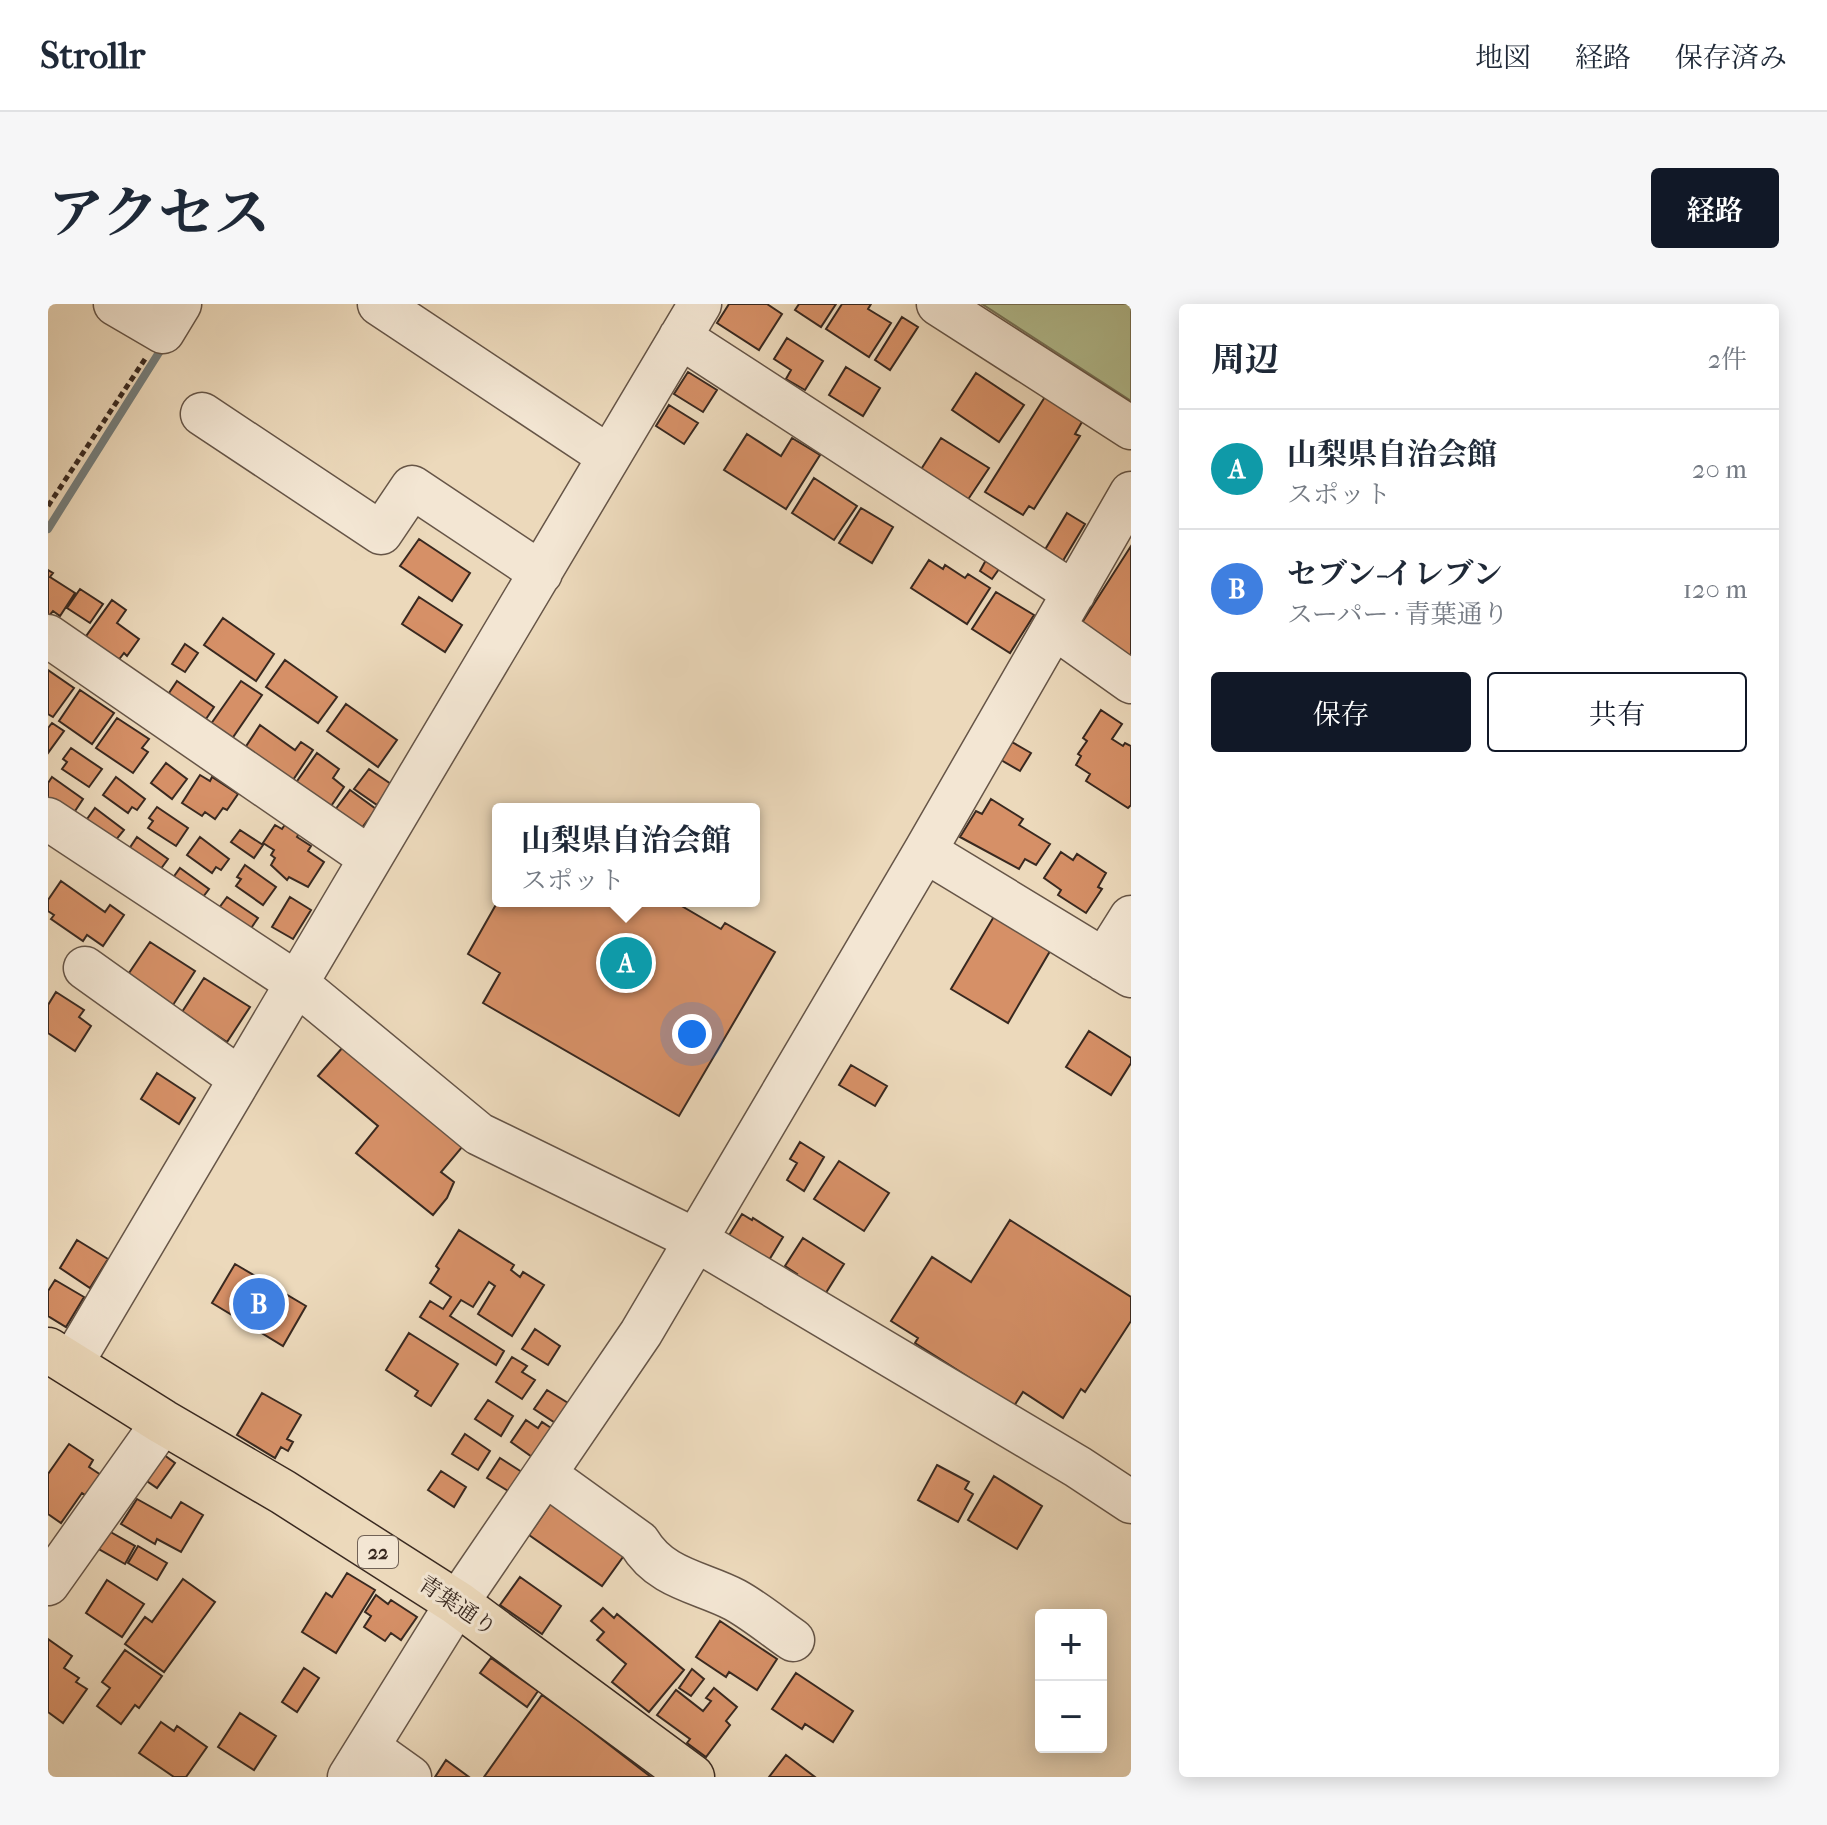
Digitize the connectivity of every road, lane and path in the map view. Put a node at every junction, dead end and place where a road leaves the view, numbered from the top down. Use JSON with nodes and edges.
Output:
{"nodes":[{"id":1,"x":115,"y":304,"type":"edge"},
{"id":2,"x":379,"y":304,"type":"edge"},
{"id":3,"x":938,"y":304,"type":"edge"},
{"id":4,"x":172,"y":318,"type":"edge"},
{"id":5,"x":690,"y":321,"type":"edge"},
{"id":6,"x":202,"y":414,"type":"dead end"},
{"id":7,"x":1131,"y":428,"type":"edge"},
{"id":8,"x":608,"y":456,"type":"junction"},
{"id":9,"x":1131,"y":493,"type":"edge"},
{"id":10,"x":48,"y":506,"type":"edge"},
{"id":11,"x":541,"y":573,"type":"junction"},
{"id":12,"x":1064,"y":610,"type":"junction"},
{"id":13,"x":48,"y":636,"type":"edge"},
{"id":14,"x":1131,"y":682,"type":"edge"},
{"id":15,"x":49,"y":822,"type":"edge"},
{"id":16,"x":925,"y":851,"type":"junction"},
{"id":17,"x":370,"y":858,"type":"junction"},
{"id":18,"x":1131,"y":917,"type":"edge"},
{"id":19,"x":85,"y":968,"type":"dead end"},
{"id":20,"x":1117,"y":968,"type":"edge"},
{"id":21,"x":295,"y":982,"type":"junction"},
{"id":22,"x":239,"y":1078,"type":"junction"},
{"id":23,"x":696,"y":1240,"type":"junction"},
{"id":24,"x":60,"y":1357,"type":"edge"},
{"id":25,"x":163,"y":1422,"type":"junction"},
{"id":26,"x":546,"y":1475,"type":"junction"},
{"id":27,"x":1131,"y":1502,"type":"edge"},
{"id":28,"x":48,"y":1584,"type":"edge"},
{"id":29,"x":457,"y":1603,"type":"junction"},
{"id":30,"x":793,"y":1640,"type":"dead end"},
{"id":31,"x":359,"y":1762,"type":"edge"},
{"id":32,"x":410,"y":1777,"type":"edge"},
{"id":33,"x":692,"y":1777,"type":"edge"}],
"edges":[{"from":1,"to":4,"type":"street"},
{"from":2,"to":8,"type":"street"},
{"from":3,"to":7,"type":"street"},
{"from":4,"to":10,"type":"path"},
{"from":5,"to":8,"type":"street"},
{"from":5,"to":12,"type":"street"},
{"from":6,"to":11,"type":"street"},
{"from":8,"to":11,"type":"street"},
{"from":9,"to":12,"type":"street"},
{"from":11,"to":17,"type":"street"},
{"from":12,"to":14,"type":"street"},
{"from":12,"to":16,"type":"street"},
{"from":13,"to":17,"type":"street"},
{"from":15,"to":21,"type":"street"},
{"from":16,"to":20,"type":"street"},
{"from":16,"to":23,"type":"street"},
{"from":17,"to":21,"type":"street"},
{"from":18,"to":20,"type":"street"},
{"from":19,"to":22,"type":"street"},
{"from":21,"to":22,"type":"street"},
{"from":21,"to":23,"type":"street"},
{"from":22,"to":24,"type":"street"},
{"from":23,"to":26,"type":"street"},
{"from":23,"to":27,"type":"street"},
{"from":24,"to":25,"type":"main road","name":"青葉通り","number":"22"},
{"from":25,"to":28,"type":"street"},
{"from":25,"to":29,"type":"main road","name":"青葉通り","number":"22"},
{"from":26,"to":29,"type":"street"},
{"from":26,"to":30,"type":"street"},
{"from":29,"to":31,"type":"street"},
{"from":29,"to":33,"type":"main road","name":"青葉通り","number":"22"},
{"from":31,"to":32,"type":"street"}]}
